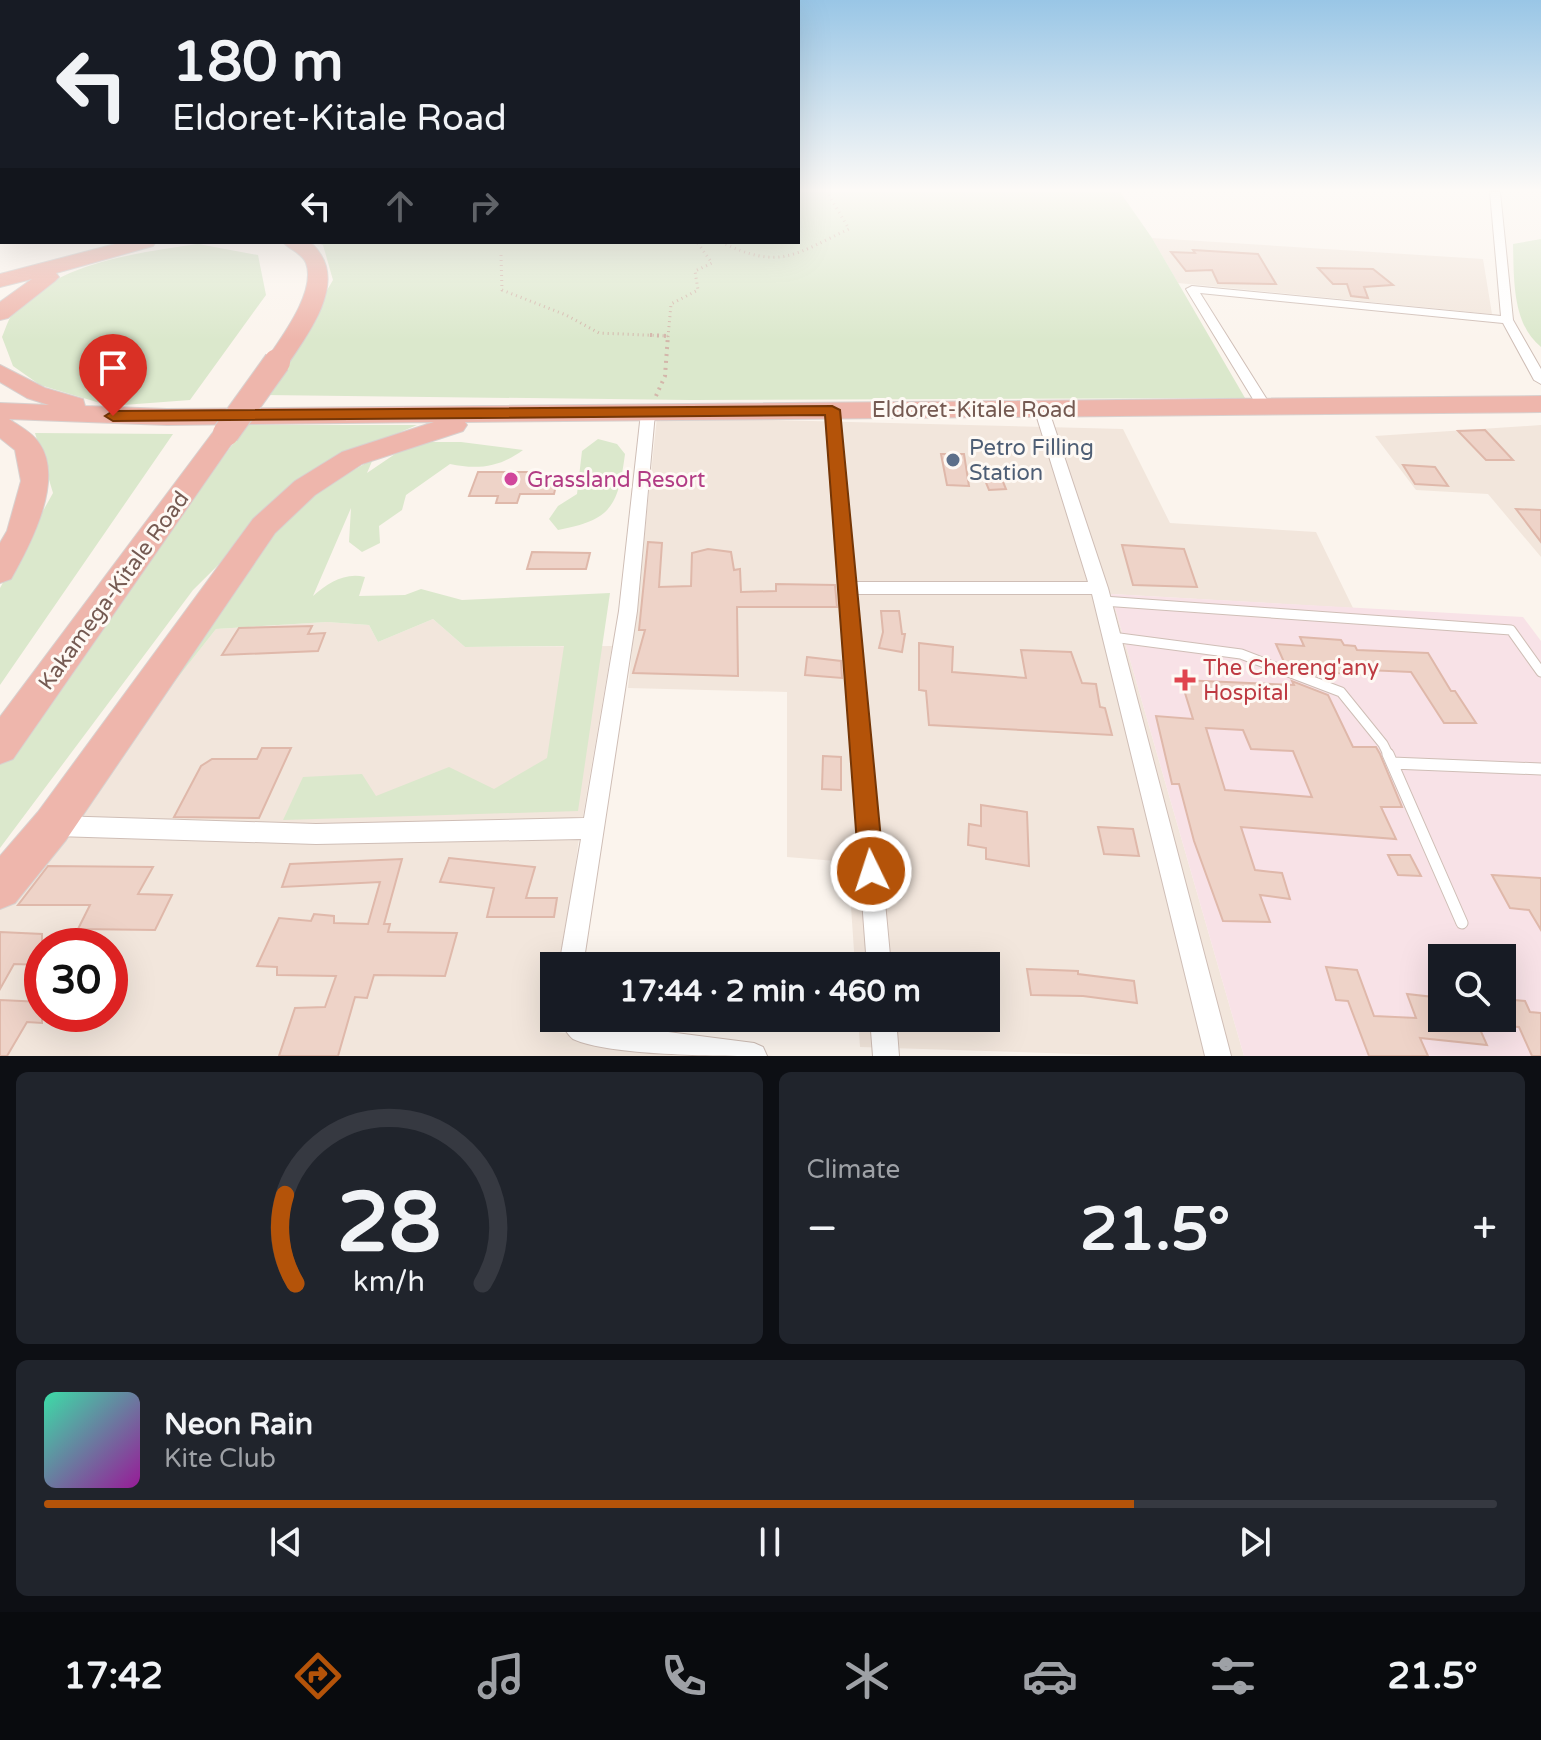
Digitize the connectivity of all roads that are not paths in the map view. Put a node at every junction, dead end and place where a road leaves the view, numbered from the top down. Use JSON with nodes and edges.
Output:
{"nodes":[{"id":1,"x":1500,"y":241,"type":"edge"},
{"id":2,"x":138,"y":244,"type":"edge"},
{"id":3,"x":296,"y":244,"type":"edge"},
{"id":4,"x":101,"y":253,"type":"junction"},
{"id":5,"x":0,"y":281,"type":"edge"},
{"id":6,"x":0,"y":313,"type":"edge"},
{"id":7,"x":1507,"y":320,"type":"junction"},
{"id":8,"x":0,"y":372,"type":"edge"},
{"id":9,"x":1541,"y":380,"type":"edge"},
{"id":10,"x":1541,"y":404,"type":"edge"},
{"id":11,"x":1264,"y":406,"type":"junction"},
{"id":12,"x":1041,"y":408,"type":"junction"},
{"id":13,"x":832,"y":410,"type":"junction"},
{"id":14,"x":0,"y":411,"type":"edge"},
{"id":15,"x":648,"y":413,"type":"junction"},
{"id":16,"x":502,"y":414,"type":"junction"},
{"id":17,"x":167,"y":417,"type":"junction"},
{"id":18,"x":0,"y":425,"type":"edge"},
{"id":19,"x":0,"y":571,"type":"edge"},
{"id":20,"x":849,"y":588,"type":"junction"},
{"id":21,"x":1100,"y":594,"type":"junction"},
{"id":22,"x":1111,"y":637,"type":"junction"},
{"id":23,"x":1541,"y":672,"type":"edge"},
{"id":24,"x":0,"y":747,"type":"edge"},
{"id":25,"x":1392,"y":763,"type":"junction"},
{"id":26,"x":1541,"y":769,"type":"edge"},
{"id":27,"x":52,"y":826,"type":"junction"},
{"id":28,"x":595,"y":828,"type":"junction"},
{"id":29,"x":0,"y":888,"type":"edge"},
{"id":30,"x":1462,"y":923,"type":"dead end"},
{"id":31,"x":573,"y":952,"type":"edge"},
{"id":32,"x":878,"y":952,"type":"edge"},
{"id":33,"x":588,"y":1032,"type":"edge"},
{"id":34,"x":884,"y":1032,"type":"edge"},
{"id":35,"x":754,"y":1056,"type":"edge"},
{"id":36,"x":886,"y":1056,"type":"edge"},
{"id":37,"x":1218,"y":1056,"type":"edge"}],
"edges":[{"from":1,"to":7,"type":"street"},
{"from":2,"to":4,"type":"highway"},
{"from":3,"to":24,"type":"highway","name":"Kakamega-Kitale Road","bridge":true},
{"from":4,"to":5,"type":"highway"},
{"from":4,"to":6,"type":"highway"},
{"from":7,"to":9,"type":"street"},
{"from":7,"to":11,"type":"street"},
{"from":8,"to":17,"type":"highway"},
{"from":10,"to":11,"type":"highway","name":"Eldoret-Kitale Road"},
{"from":11,"to":12,"type":"highway","name":"Eldoret-Kitale Road"},
{"from":12,"to":13,"type":"highway","name":"Eldoret-Kitale Road"},
{"from":12,"to":21,"type":"street"},
{"from":13,"to":15,"type":"highway","name":"Eldoret-Kitale Road"},
{"from":13,"to":20,"type":"street"},
{"from":14,"to":17,"type":"highway"},
{"from":15,"to":16,"type":"highway","name":"Eldoret-Kitale Road"},
{"from":15,"to":28,"type":"street"},
{"from":16,"to":17,"type":"highway","name":"Eldoret-Kitale Road"},
{"from":16,"to":27,"type":"highway"},
{"from":18,"to":19,"type":"highway"},
{"from":20,"to":21,"type":"street"},
{"from":20,"to":32,"type":"street"},
{"from":21,"to":22,"type":"street"},
{"from":21,"to":23,"type":"lane"},
{"from":22,"to":25,"type":"lane"},
{"from":22,"to":37,"type":"street"},
{"from":25,"to":26,"type":"lane"},
{"from":25,"to":30,"type":"lane"},
{"from":27,"to":28,"type":"street"},
{"from":27,"to":29,"type":"highway"},
{"from":28,"to":31,"type":"street"},
{"from":33,"to":35,"type":"street"},
{"from":34,"to":36,"type":"street"}]}
